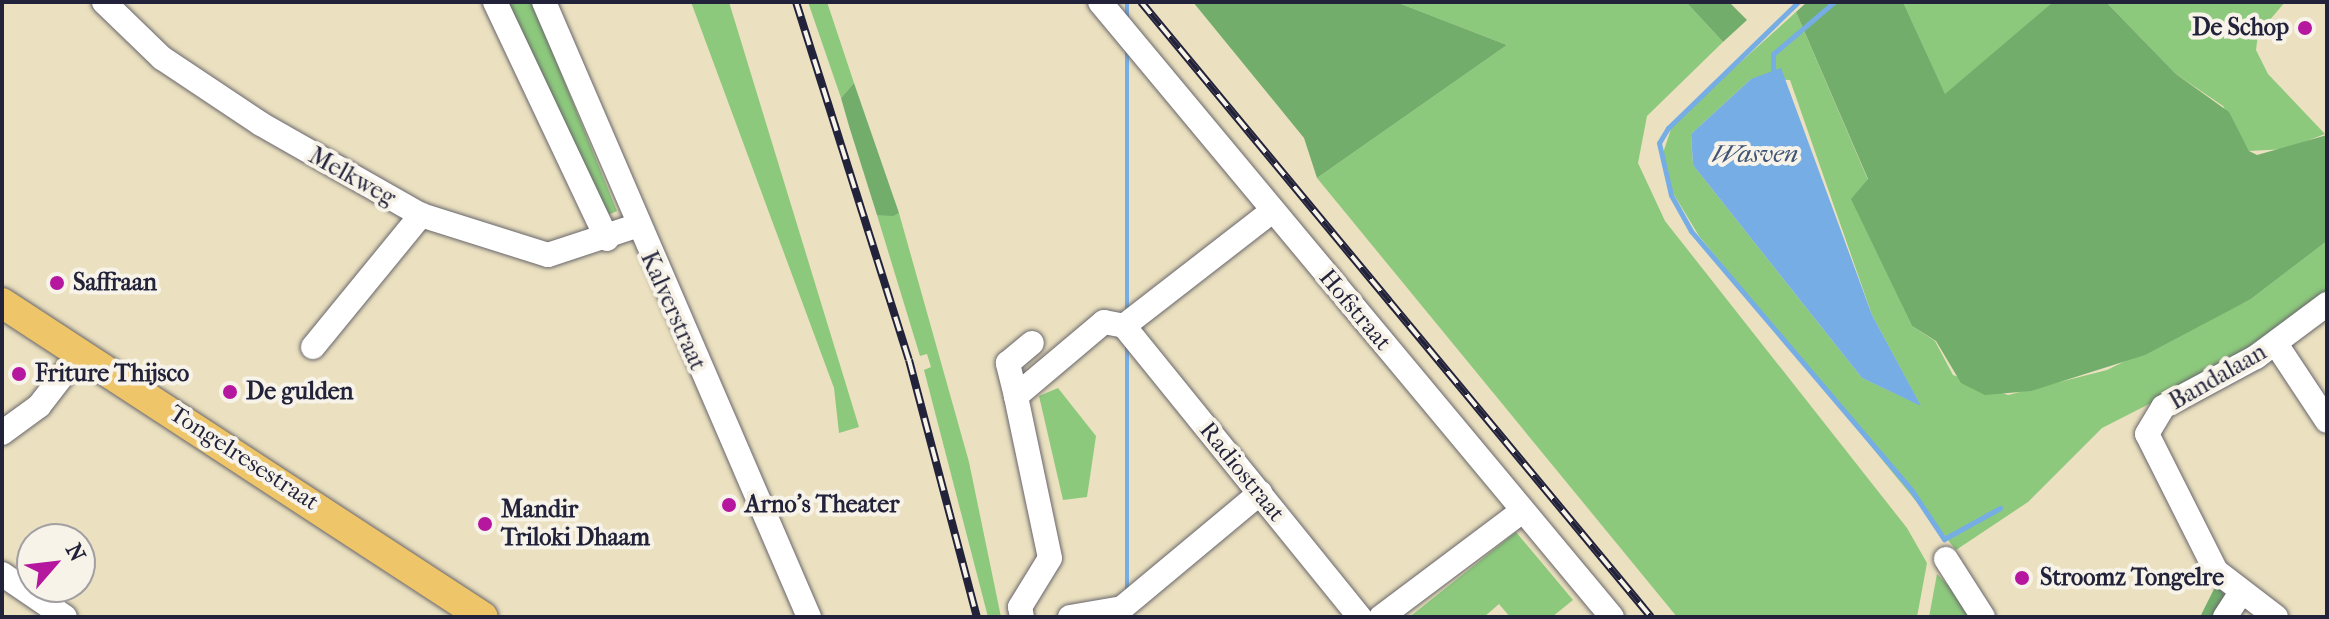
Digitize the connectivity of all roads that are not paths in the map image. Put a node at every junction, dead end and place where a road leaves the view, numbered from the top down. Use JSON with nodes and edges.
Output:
{"nodes":[{"id":1,"x":104,"y":2,"type":"edge"},
{"id":2,"x":495,"y":2,"type":"edge"},
{"id":3,"x":544,"y":2,"type":"edge"},
{"id":4,"x":1100,"y":2,"type":"edge"},
{"id":5,"x":1272,"y":211,"type":"junction"},
{"id":6,"x":421,"y":215,"type":"junction"},
{"id":7,"x":636,"y":226,"type":"junction"},
{"id":8,"x":607,"y":239,"type":"junction"},
{"id":9,"x":2,"y":303,"type":"edge"},
{"id":10,"x":2327,"y":304,"type":"edge"},
{"id":11,"x":1124,"y":326,"type":"junction"},
{"id":12,"x":1032,"y":343,"type":"dead end"},
{"id":13,"x":2276,"y":344,"type":"junction"},
{"id":14,"x":313,"y":347,"type":"dead end"},
{"id":15,"x":80,"y":353,"type":"junction"},
{"id":16,"x":1016,"y":396,"type":"junction"},
{"id":17,"x":2327,"y":421,"type":"edge"},
{"id":18,"x":2,"y":433,"type":"edge"},
{"id":19,"x":1260,"y":493,"type":"junction"},
{"id":20,"x":1522,"y":511,"type":"junction"},
{"id":21,"x":1946,"y":559,"type":"dead end"},
{"id":22,"x":2,"y":574,"type":"edge"},
{"id":23,"x":2240,"y":594,"type":"junction"},
{"id":24,"x":55,"y":610,"type":"edge"},
{"id":25,"x":483,"y":617,"type":"edge"},
{"id":26,"x":809,"y":617,"type":"edge"},
{"id":27,"x":1022,"y":617,"type":"edge"},
{"id":28,"x":1070,"y":617,"type":"edge"},
{"id":29,"x":1360,"y":617,"type":"edge"},
{"id":30,"x":1381,"y":617,"type":"edge"},
{"id":31,"x":1612,"y":617,"type":"edge"},
{"id":32,"x":1983,"y":617,"type":"edge"},
{"id":33,"x":2225,"y":617,"type":"edge"},
{"id":34,"x":2276,"y":617,"type":"edge"}],
"edges":[{"from":1,"to":6,"type":"street","name":"Melkweg"},
{"from":2,"to":8,"type":"street","name":"Kalverstraat"},
{"from":3,"to":7,"type":"street","name":"Kalverstraat"},
{"from":4,"to":5,"type":"street","name":"Hofstraat"},
{"from":5,"to":11,"type":"street"},
{"from":5,"to":20,"type":"street","name":"Hofstraat"},
{"from":6,"to":8,"type":"street","name":"Melkweg"},
{"from":6,"to":14,"type":"street"},
{"from":7,"to":8,"type":"street","name":"Melkweg"},
{"from":7,"to":26,"type":"street","name":"Kalverstraat"},
{"from":9,"to":15,"type":"main road","name":"Tongelresestraat"},
{"from":10,"to":13,"type":"street","name":"Bandalaan"},
{"from":11,"to":16,"type":"street"},
{"from":11,"to":19,"type":"street","name":"Radiostraat"},
{"from":12,"to":16,"type":"street"},
{"from":13,"to":17,"type":"street"},
{"from":13,"to":23,"type":"street","name":"Bandalaan"},
{"from":15,"to":18,"type":"street"},
{"from":15,"to":25,"type":"main road","name":"Tongelresestraat"},
{"from":16,"to":27,"type":"street"},
{"from":19,"to":28,"type":"street"},
{"from":19,"to":29,"type":"street","name":"Radiostraat"},
{"from":20,"to":30,"type":"street"},
{"from":20,"to":31,"type":"street","name":"Hofstraat"},
{"from":21,"to":32,"type":"street"},
{"from":22,"to":24,"type":"street"},
{"from":23,"to":33,"type":"street"},
{"from":23,"to":34,"type":"street","name":"Bandalaan"}]}
